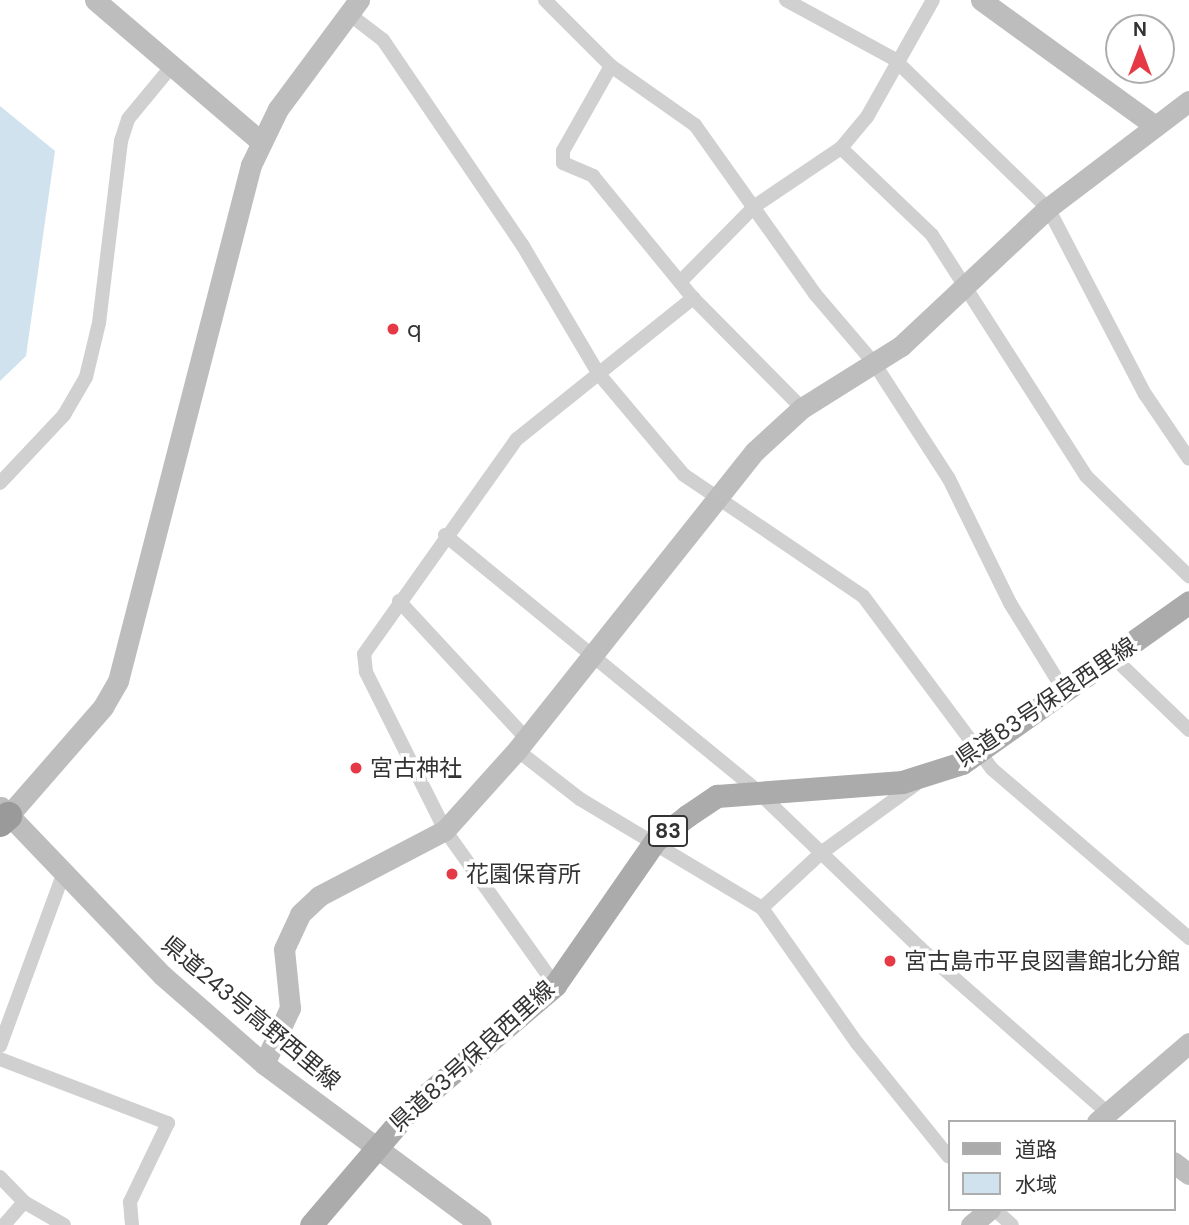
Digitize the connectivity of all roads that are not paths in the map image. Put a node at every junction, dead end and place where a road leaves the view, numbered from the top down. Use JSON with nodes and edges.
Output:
{"nodes":[{"id":1,"x":95,"y":0,"type":"edge"},
{"id":2,"x":545,"y":0,"type":"edge"},
{"id":3,"x":786,"y":0,"type":"edge"},
{"id":4,"x":933,"y":0,"type":"edge"},
{"id":5,"x":981,"y":0,"type":"edge"},
{"id":6,"x":354,"y":7,"type":"edge"},
{"id":7,"x":894,"y":59,"type":"junction"},
{"id":8,"x":611,"y":66,"type":"junction"},
{"id":9,"x":171,"y":67,"type":"junction"},
{"id":10,"x":1189,"y":102,"type":"edge"},
{"id":11,"x":1156,"y":126,"type":"junction"},
{"id":12,"x":260,"y":141,"type":"junction"},
{"id":13,"x":841,"y":148,"type":"junction"},
{"id":14,"x":755,"y":206,"type":"junction"},
{"id":15,"x":1048,"y":208,"type":"junction"},
{"id":16,"x":682,"y":280,"type":"junction"},
{"id":17,"x":970,"y":287,"type":"junction"},
{"id":18,"x":694,"y":298,"type":"junction"},
{"id":19,"x":874,"y":363,"type":"junction"},
{"id":20,"x":598,"y":373,"type":"junction"},
{"id":21,"x":802,"y":408,"type":"junction"},
{"id":22,"x":1189,"y":458,"type":"edge"},
{"id":23,"x":0,"y":483,"type":"edge"},
{"id":24,"x":717,"y":501,"type":"junction"},
{"id":25,"x":445,"y":535,"type":"junction"},
{"id":26,"x":1189,"y":576,"type":"edge"},
{"id":27,"x":399,"y":601,"type":"junction"},
{"id":28,"x":1189,"y":602,"type":"edge"},
{"id":29,"x":596,"y":653,"type":"junction"},
{"id":30,"x":1114,"y":658,"type":"junction"},
{"id":31,"x":1066,"y":694,"type":"junction"},
{"id":32,"x":1189,"y":730,"type":"edge"},
{"id":33,"x":521,"y":743,"type":"junction"},
{"id":34,"x":978,"y":753,"type":"junction"},
{"id":35,"x":937,"y":772,"type":"junction"},
{"id":36,"x":756,"y":790,"type":"junction"},
{"id":37,"x":3,"y":815,"type":"edge"},
{"id":38,"x":445,"y":830,"type":"junction"},
{"id":39,"x":654,"y":841,"type":"junction"},
{"id":40,"x":821,"y":853,"type":"junction"},
{"id":41,"x":63,"y":875,"type":"junction"},
{"id":42,"x":762,"y":908,"type":"junction"},
{"id":43,"x":1189,"y":938,"type":"edge"},
{"id":44,"x":555,"y":985,"type":"junction"},
{"id":45,"x":0,"y":1045,"type":"edge"},
{"id":46,"x":1186,"y":1052,"type":"edge"},
{"id":47,"x":0,"y":1059,"type":"edge"},
{"id":48,"x":264,"y":1064,"type":"junction"},
{"id":49,"x":1108,"y":1119,"type":"edge"},
{"id":50,"x":374,"y":1146,"type":"junction"},
{"id":51,"x":948,"y":1156,"type":"edge"},
{"id":52,"x":0,"y":1177,"type":"edge"},
{"id":53,"x":24,"y":1202,"type":"junction"},
{"id":54,"x":989,"y":1211,"type":"edge"},
{"id":55,"x":994,"y":1211,"type":"edge"},
{"id":56,"x":4,"y":1225,"type":"edge"},
{"id":57,"x":64,"y":1225,"type":"edge"},
{"id":58,"x":132,"y":1225,"type":"edge"},
{"id":59,"x":310,"y":1225,"type":"edge"},
{"id":60,"x":481,"y":1225,"type":"edge"},
{"id":61,"x":971,"y":1225,"type":"edge"},
{"id":62,"x":1012,"y":1225,"type":"edge"}],
"edges":[{"from":1,"to":9,"type":"street"},
{"from":2,"to":8,"type":"street"},
{"from":3,"to":7,"type":"street"},
{"from":4,"to":7,"type":"street"},
{"from":5,"to":11,"type":"street"},
{"from":6,"to":12,"type":"street"},
{"from":6,"to":20,"type":"street"},
{"from":7,"to":13,"type":"street"},
{"from":7,"to":15,"type":"street"},
{"from":8,"to":14,"type":"street"},
{"from":8,"to":16,"type":"street"},
{"from":9,"to":12,"type":"street"},
{"from":9,"to":23,"type":"street"},
{"from":10,"to":11,"type":"street"},
{"from":11,"to":15,"type":"street"},
{"from":12,"to":37,"type":"street"},
{"from":13,"to":14,"type":"street"},
{"from":13,"to":17,"type":"street"},
{"from":14,"to":16,"type":"street"},
{"from":14,"to":19,"type":"street"},
{"from":15,"to":17,"type":"street"},
{"from":15,"to":22,"type":"street"},
{"from":16,"to":18,"type":"street"},
{"from":17,"to":19,"type":"street"},
{"from":17,"to":26,"type":"street"},
{"from":18,"to":20,"type":"street"},
{"from":18,"to":21,"type":"street"},
{"from":19,"to":21,"type":"street"},
{"from":19,"to":31,"type":"street"},
{"from":20,"to":24,"type":"street"},
{"from":20,"to":25,"type":"street"},
{"from":21,"to":24,"type":"street"},
{"from":24,"to":29,"type":"street"},
{"from":24,"to":34,"type":"street"},
{"from":25,"to":27,"type":"street"},
{"from":25,"to":29,"type":"street"},
{"from":27,"to":33,"type":"street"},
{"from":27,"to":38,"type":"street"},
{"from":28,"to":30,"type":"main road","name":"県道83号保良西里線","number":"83"},
{"from":29,"to":33,"type":"street"},
{"from":29,"to":36,"type":"street"},
{"from":30,"to":31,"type":"main road","name":"県道83号保良西里線","number":"83"},
{"from":30,"to":32,"type":"street"},
{"from":31,"to":34,"type":"main road","name":"県道83号保良西里線","number":"83"},
{"from":33,"to":38,"type":"street"},
{"from":33,"to":39,"type":"street"},
{"from":34,"to":35,"type":"main road","name":"県道83号保良西里線","number":"83"},
{"from":34,"to":43,"type":"street"},
{"from":35,"to":36,"type":"main road","name":"県道83号保良西里線","number":"83"},
{"from":35,"to":40,"type":"street"},
{"from":36,"to":39,"type":"main road","name":"県道83号保良西里線","number":"83"},
{"from":36,"to":40,"type":"street"},
{"from":37,"to":41,"type":"street","name":"県道243号高野西里線"},
{"from":38,"to":44,"type":"street"},
{"from":38,"to":48,"type":"street"},
{"from":39,"to":42,"type":"street"},
{"from":39,"to":44,"type":"main road","name":"県道83号保良西里線","number":"83"},
{"from":40,"to":42,"type":"street"},
{"from":40,"to":49,"type":"street"},
{"from":41,"to":45,"type":"street"},
{"from":41,"to":48,"type":"street","name":"県道243号高野西里線"},
{"from":42,"to":51,"type":"street"},
{"from":44,"to":50,"type":"main road","name":"県道83号保良西里線","number":"83"},
{"from":46,"to":49,"type":"street"},
{"from":47,"to":58,"type":"street"},
{"from":48,"to":50,"type":"street","name":"県道243号高野西里線"},
{"from":50,"to":59,"type":"main road","name":"県道83号保良西里線"},
{"from":50,"to":60,"type":"street","name":"県道243号高野西里線"},
{"from":52,"to":53,"type":"street"},
{"from":53,"to":56,"type":"street"},
{"from":53,"to":57,"type":"street"},
{"from":54,"to":61,"type":"street"},
{"from":55,"to":62,"type":"street"}]}
